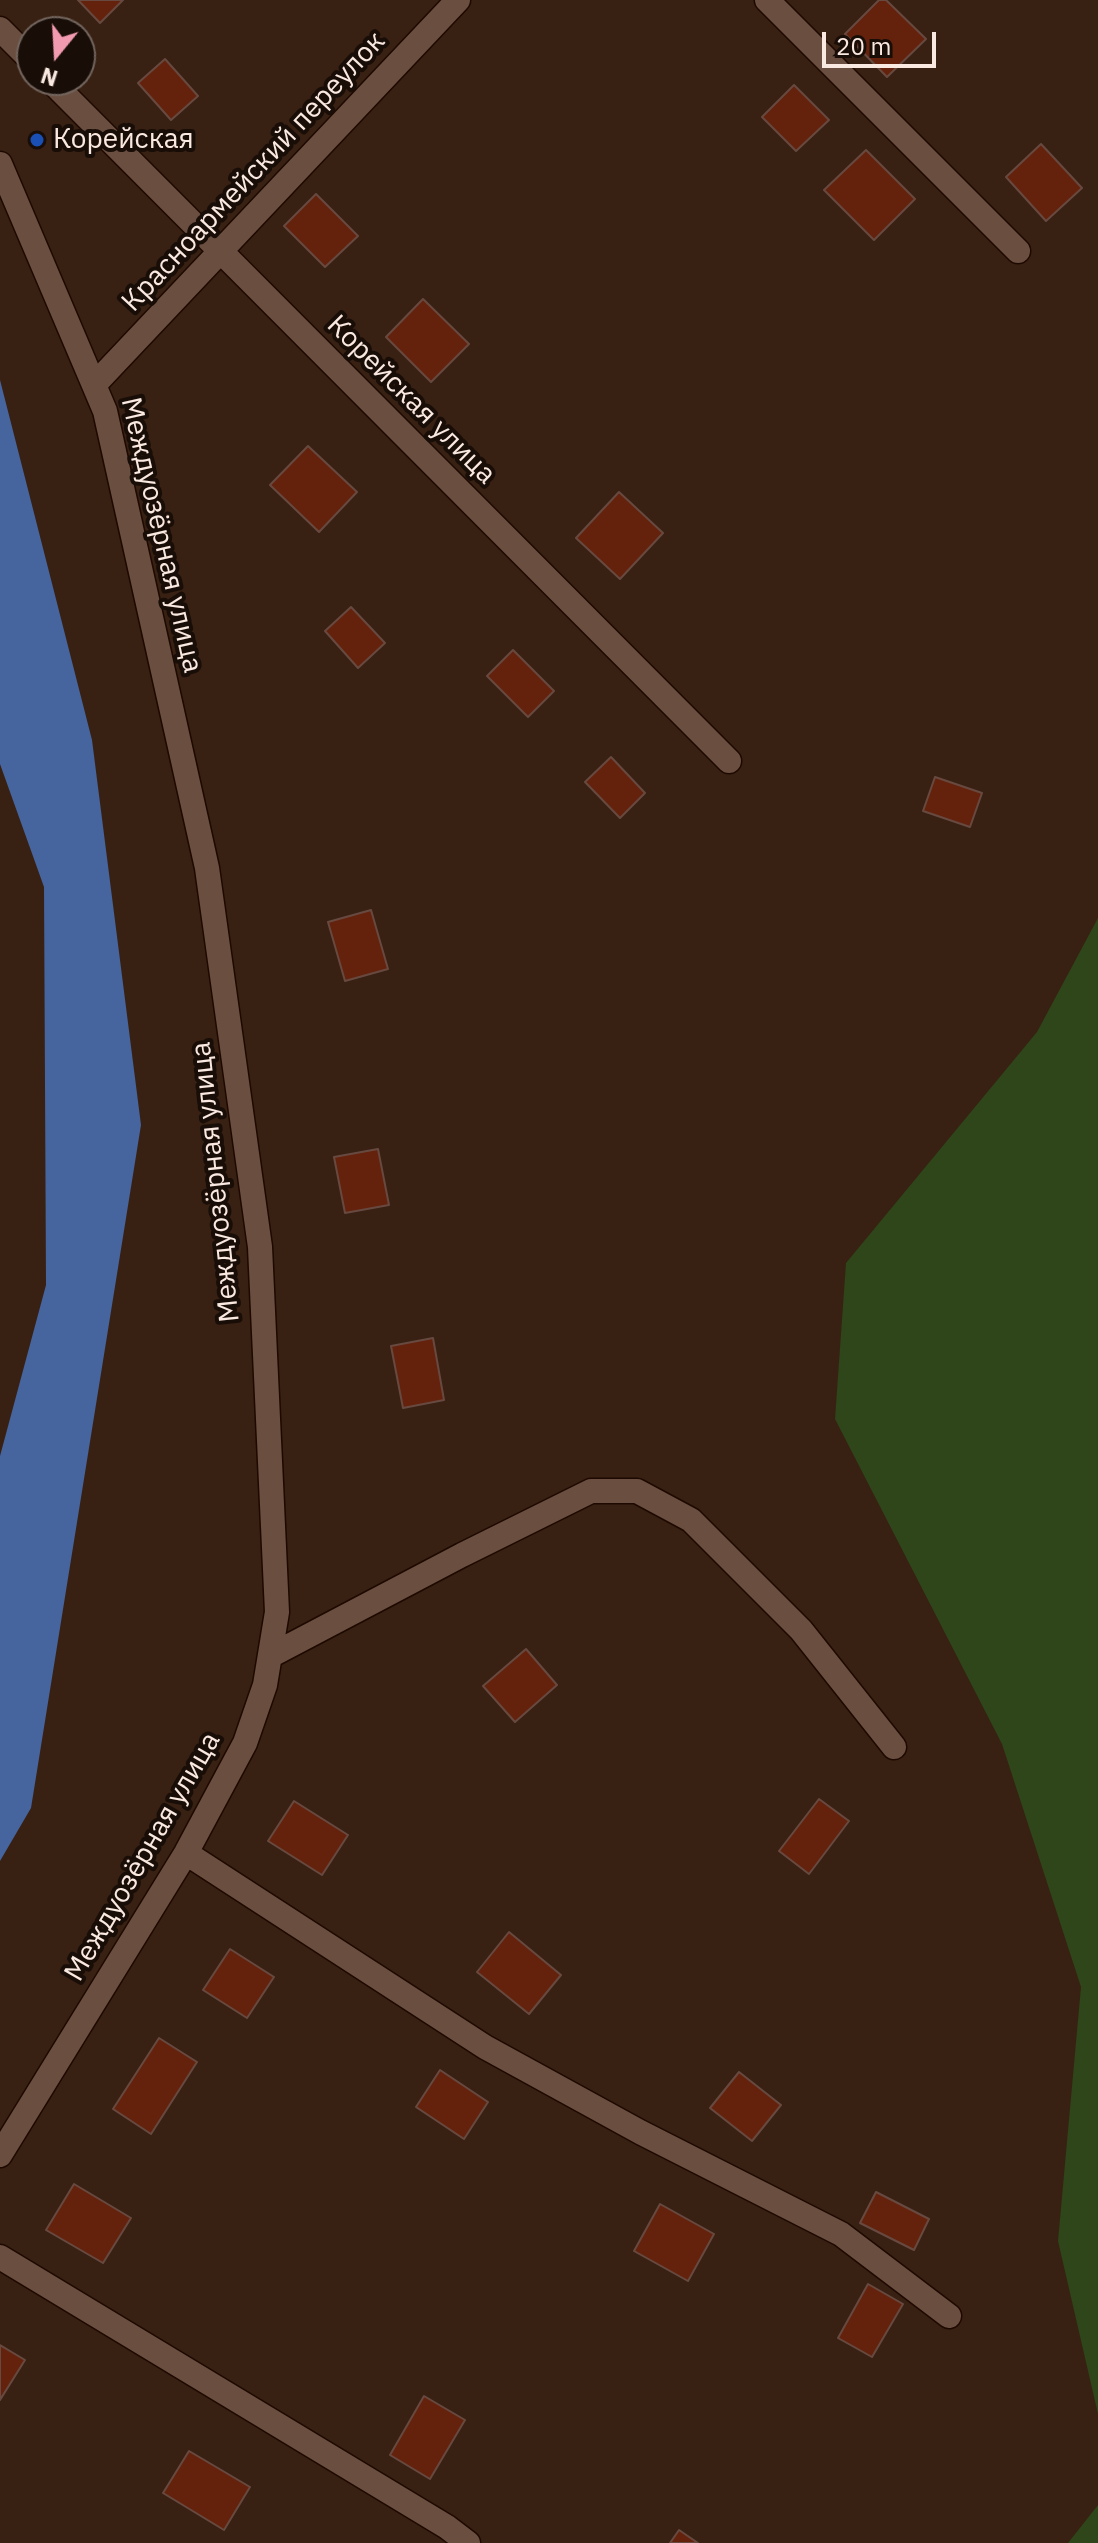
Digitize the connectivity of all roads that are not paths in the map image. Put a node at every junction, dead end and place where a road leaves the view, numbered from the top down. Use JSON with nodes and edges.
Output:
{"nodes":[{"id":1,"x":458,"y":0,"type":"edge"},
{"id":2,"x":767,"y":0,"type":"edge"},
{"id":3,"x":0,"y":29,"type":"edge"},
{"id":4,"x":16,"y":45,"type":"edge"},
{"id":5,"x":66,"y":96,"type":"edge"},
{"id":6,"x":0,"y":164,"type":"edge"},
{"id":7,"x":220,"y":251,"type":"junction"},
{"id":8,"x":1018,"y":251,"type":"dead end"},
{"id":9,"x":94,"y":385,"type":"junction"},
{"id":10,"x":729,"y":761,"type":"dead end"},
{"id":11,"x":270,"y":1656,"type":"junction"},
{"id":12,"x":894,"y":1747,"type":"dead end"},
{"id":13,"x":186,"y":1853,"type":"junction"},
{"id":14,"x":0,"y":2155,"type":"edge"},
{"id":15,"x":0,"y":2257,"type":"edge"},
{"id":16,"x":949,"y":2316,"type":"dead end"},
{"id":17,"x":468,"y":2543,"type":"edge"}],
"edges":[{"from":1,"to":7,"type":"street","name":"Красноармейский переулок"},
{"from":2,"to":8,"type":"street"},
{"from":3,"to":4,"type":"street"},
{"from":5,"to":7,"type":"street","name":"Корейская улица"},
{"from":6,"to":9,"type":"street","name":"Междуозёрная улица"},
{"from":7,"to":9,"type":"street","name":"Красноармейский переулок"},
{"from":7,"to":10,"type":"street","name":"Корейская улица"},
{"from":9,"to":11,"type":"street","name":"Междуозёрная улица"},
{"from":11,"to":12,"type":"street"},
{"from":11,"to":13,"type":"street","name":"Междуозёрная улица"},
{"from":13,"to":14,"type":"street","name":"Междуозёрная улица"},
{"from":13,"to":16,"type":"street"},
{"from":15,"to":17,"type":"street"}]}
